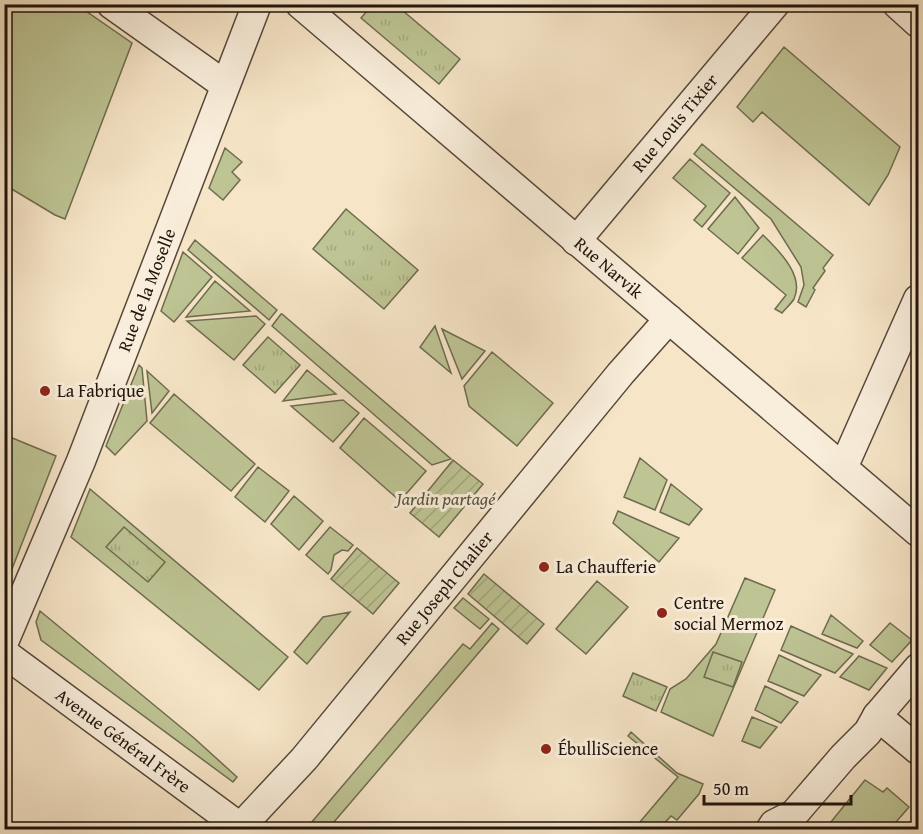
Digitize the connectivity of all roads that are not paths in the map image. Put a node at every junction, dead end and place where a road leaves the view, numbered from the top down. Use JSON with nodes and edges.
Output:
{"nodes":[{"id":1,"x":111,"y":4,"type":"edge"},
{"id":2,"x":257,"y":4,"type":"edge"},
{"id":3,"x":775,"y":4,"type":"edge"},
{"id":4,"x":897,"y":4,"type":"edge"},
{"id":5,"x":319,"y":10,"type":"edge"},
{"id":6,"x":918,"y":22,"type":"edge"},
{"id":7,"x":225,"y":85,"type":"junction"},
{"id":8,"x":576,"y":240,"type":"junction"},
{"id":9,"x":918,"y":299,"type":"edge"},
{"id":10,"x":669,"y":319,"type":"junction"},
{"id":11,"x":843,"y":468,"type":"junction"},
{"id":12,"x":918,"y":532,"type":"edge"},
{"id":13,"x":4,"y":642,"type":"edge"},
{"id":14,"x":4,"y":653,"type":"edge"},
{"id":15,"x":918,"y":668,"type":"edge"},
{"id":16,"x":877,"y":716,"type":"junction"},
{"id":17,"x":918,"y":750,"type":"edge"},
{"id":18,"x":804,"y":822,"type":"edge"},
{"id":19,"x":244,"y":830,"type":"edge"},
{"id":20,"x":770,"y":830,"type":"edge"}],
"edges":[{"from":1,"to":7,"type":"street"},
{"from":2,"to":7,"type":"street","name":"Rue de la Moselle"},
{"from":3,"to":8,"type":"street","name":"Rue Louis Tixier"},
{"from":4,"to":6,"type":"street"},
{"from":5,"to":8,"type":"street","name":"Rue Narvik"},
{"from":7,"to":13,"type":"street","name":"Rue de la Moselle"},
{"from":8,"to":10,"type":"street","name":"Rue Narvik"},
{"from":9,"to":11,"type":"street"},
{"from":10,"to":11,"type":"street","name":"Rue Narvik"},
{"from":10,"to":19,"type":"street","name":"Rue Joseph Chalier"},
{"from":11,"to":12,"type":"street","name":"Rue Narvik"},
{"from":14,"to":19,"type":"street","name":"Avenue Général Frère"},
{"from":15,"to":16,"type":"street"},
{"from":16,"to":17,"type":"street"},
{"from":16,"to":18,"type":"street"},
{"from":18,"to":20,"type":"street"}]}
